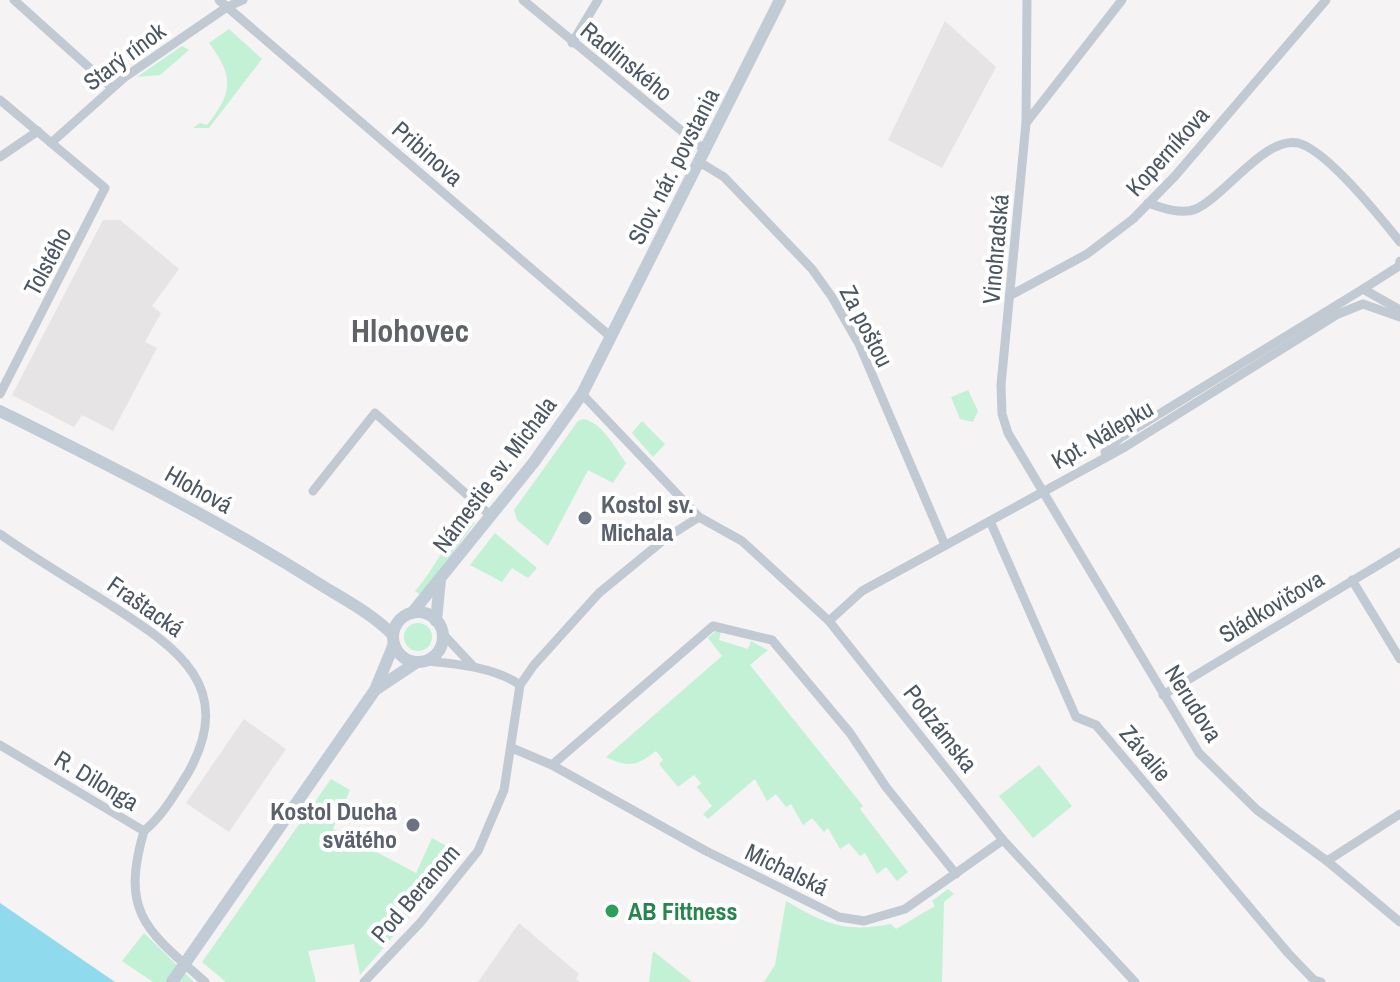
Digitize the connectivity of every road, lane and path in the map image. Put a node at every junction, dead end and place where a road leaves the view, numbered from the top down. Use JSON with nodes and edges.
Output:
{"nodes":[{"id":1,"x":14,"y":0,"type":"edge"},
{"id":2,"x":243,"y":0,"type":"edge"},
{"id":3,"x":523,"y":0,"type":"edge"},
{"id":4,"x":598,"y":0,"type":"edge"},
{"id":5,"x":780,"y":0,"type":"edge"},
{"id":6,"x":1027,"y":0,"type":"edge"},
{"id":7,"x":1122,"y":0,"type":"edge"},
{"id":8,"x":1326,"y":0,"type":"edge"},
{"id":9,"x":223,"y":4,"type":"edge"},
{"id":10,"x":572,"y":43,"type":"junction"},
{"id":11,"x":112,"y":88,"type":"junction"},
{"id":12,"x":0,"y":100,"type":"edge"},
{"id":13,"x":1026,"y":123,"type":"junction"},
{"id":14,"x":38,"y":131,"type":"junction"},
{"id":15,"x":51,"y":143,"type":"junction"},
{"id":16,"x":0,"y":157,"type":"edge"},
{"id":17,"x":704,"y":157,"type":"junction"},
{"id":18,"x":1148,"y":203,"type":"junction"},
{"id":19,"x":1400,"y":242,"type":"edge"},
{"id":20,"x":1400,"y":261,"type":"edge"},
{"id":21,"x":1363,"y":289,"type":"junction"},
{"id":22,"x":1011,"y":295,"type":"junction"},
{"id":23,"x":1400,"y":310,"type":"edge"},
{"id":24,"x":1400,"y":317,"type":"edge"},
{"id":25,"x":611,"y":337,"type":"junction"},
{"id":26,"x":604,"y":352,"type":"joint"},
{"id":27,"x":0,"y":394,"type":"edge"},
{"id":28,"x":582,"y":394,"type":"junction"},
{"id":29,"x":0,"y":411,"type":"edge"},
{"id":30,"x":1097,"y":460,"type":"junction"},
{"id":31,"x":1044,"y":490,"type":"junction"},
{"id":32,"x":313,"y":491,"type":"dead end"},
{"id":33,"x":491,"y":516,"type":"junction"},
{"id":34,"x":699,"y":517,"type":"junction"},
{"id":35,"x":990,"y":521,"type":"junction"},
{"id":36,"x":0,"y":534,"type":"edge"},
{"id":37,"x":945,"y":545,"type":"junction"},
{"id":38,"x":1400,"y":552,"type":"edge"},
{"id":39,"x":440,"y":580,"type":"junction"},
{"id":40,"x":1352,"y":580,"type":"junction"},
{"id":41,"x":372,"y":614,"type":"junction"},
{"id":42,"x":406,"y":616,"type":"junction"},
{"id":43,"x":829,"y":621,"type":"junction"},
{"id":44,"x":439,"y":627,"type":"junction"},
{"id":45,"x":394,"y":640,"type":"junction"},
{"id":46,"x":1400,"y":659,"type":"edge"},
{"id":47,"x":421,"y":662,"type":"junction"},
{"id":48,"x":474,"y":668,"type":"junction"},
{"id":49,"x":520,"y":685,"type":"junction"},
{"id":50,"x":375,"y":690,"type":"junction"},
{"id":51,"x":1163,"y":695,"type":"junction"},
{"id":52,"x":0,"y":745,"type":"edge"},
{"id":53,"x":512,"y":748,"type":"junction"},
{"id":54,"x":552,"y":765,"type":"junction"},
{"id":55,"x":1400,"y":814,"type":"edge"},
{"id":56,"x":144,"y":831,"type":"junction"},
{"id":57,"x":1003,"y":840,"type":"junction"},
{"id":58,"x":1327,"y":861,"type":"junction"},
{"id":59,"x":956,"y":874,"type":"junction"},
{"id":60,"x":1400,"y":922,"type":"edge"},
{"id":61,"x":172,"y":982,"type":"edge"},
{"id":62,"x":205,"y":982,"type":"edge"},
{"id":63,"x":364,"y":982,"type":"edge"},
{"id":64,"x":1135,"y":982,"type":"edge"},
{"id":65,"x":1321,"y":982,"type":"edge"}],
"edges":[{"from":1,"to":11,"type":"street"},
{"from":2,"to":9,"type":"street","name":"Starý rínok"},
{"from":3,"to":10,"type":"street","name":"Radlinského"},
{"from":4,"to":10,"type":"street"},
{"from":5,"to":17,"type":"main road","name":"Slov. nár. povstania"},
{"from":6,"to":13,"type":"street","name":"Vinohradská"},
{"from":7,"to":13,"type":"street"},
{"from":8,"to":18,"type":"street","name":"Koperníkova"},
{"from":9,"to":11,"type":"street","name":"Starý rínok"},
{"from":9,"to":25,"type":"street","name":"Pribinova"},
{"from":10,"to":17,"type":"street","name":"Radlinského"},
{"from":11,"to":15,"type":"street","name":"Starý rínok"},
{"from":12,"to":14,"type":"street"},
{"from":13,"to":22,"type":"street","name":"Vinohradská"},
{"from":14,"to":15,"type":"street"},
{"from":14,"to":16,"type":"street"},
{"from":15,"to":27,"type":"street","name":"Tolstého"},
{"from":17,"to":25,"type":"main road","name":"Slov. nár. povstania"},
{"from":17,"to":37,"type":"street","name":"Za poštou"},
{"from":18,"to":19,"type":"street"},
{"from":18,"to":22,"type":"street","name":"Koperníkova"},
{"from":20,"to":21,"type":"street"},
{"from":21,"to":23,"type":"street"},
{"from":21,"to":30,"type":"street"},
{"from":22,"to":31,"type":"street","name":"Vinohradská"},
{"from":24,"to":30,"type":"street","name":"Kpt. Nálepku"},
{"from":25,"to":26,"type":"main road","name":"Slov. nár. povstania"},
{"from":26,"to":28,"type":"main road","name":"Námestie sv. Michala"},
{"from":28,"to":33,"type":"main road","name":"Námestie sv. Michala"},
{"from":28,"to":34,"type":"street","name":"Námestie sv. Michala"},
{"from":29,"to":41,"type":"main road","name":"Hlohová"},
{"from":30,"to":31,"type":"street","name":"Kpt. Nálepku"},
{"from":31,"to":35,"type":"street","name":"Kpt. Nálepku"},
{"from":31,"to":51,"type":"street","name":"Nerudova"},
{"from":32,"to":33,"type":"street"},
{"from":33,"to":39,"type":"main road","name":"Námestie sv. Michala"},
{"from":34,"to":43,"type":"street","name":"Podzámska"},
{"from":34,"to":49,"type":"street"},
{"from":35,"to":37,"type":"street","name":"Kpt. Nálepku"},
{"from":35,"to":65,"type":"street","name":"Závalie"},
{"from":36,"to":56,"type":"street","name":"Fraštacká"},
{"from":37,"to":43,"type":"street","name":"Kpt. Nálepku"},
{"from":38,"to":40,"type":"street","name":"Sládkovičova"},
{"from":39,"to":42,"type":"main road","name":"Námestie sv. Michala"},
{"from":39,"to":44,"type":"main road","name":"Námestie sv. Michala"},
{"from":40,"to":46,"type":"street"},
{"from":40,"to":51,"type":"street","name":"Sládkovičova"},
{"from":41,"to":42,"type":"main road","name":"Hlohová"},
{"from":41,"to":45,"type":"main road","name":"Hlohová"},
{"from":42,"to":44,"type":"main road"},
{"from":42,"to":45,"type":"main road"},
{"from":43,"to":57,"type":"street","name":"Podzámska"},
{"from":44,"to":47,"type":"main road"},
{"from":44,"to":48,"type":"street"},
{"from":45,"to":47,"type":"main road"},
{"from":45,"to":50,"type":"main road"},
{"from":47,"to":48,"type":"street"},
{"from":47,"to":50,"type":"main road"},
{"from":48,"to":49,"type":"street"},
{"from":49,"to":53,"type":"street","name":"Pod Beranom"},
{"from":50,"to":61,"type":"main road","bridge":true},
{"from":51,"to":58,"type":"street","name":"Nerudova"},
{"from":52,"to":56,"type":"street","name":"R. Dilonga"},
{"from":53,"to":54,"type":"street","name":"Michalská"},
{"from":53,"to":63,"type":"street","name":"Pod Beranom"},
{"from":54,"to":59,"type":"street","name":"Michalská"},
{"from":54,"to":59,"type":"street"},
{"from":55,"to":58,"type":"street"},
{"from":56,"to":62,"type":"street","name":"R. Dilonga"},
{"from":57,"to":59,"type":"street","name":"Michalská"},
{"from":57,"to":64,"type":"street","name":"Podzámska"},
{"from":58,"to":60,"type":"street","name":"Nerudova"}]}
